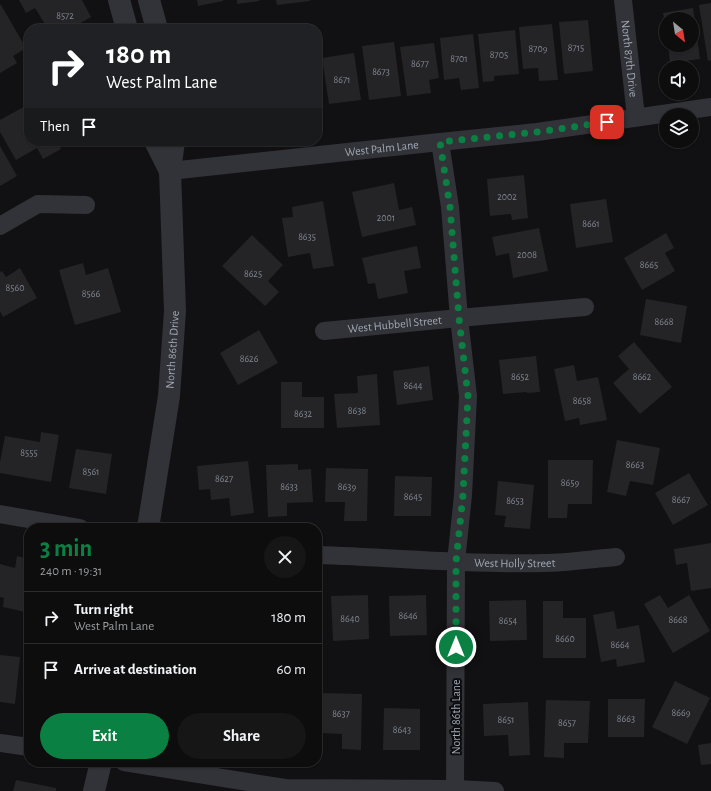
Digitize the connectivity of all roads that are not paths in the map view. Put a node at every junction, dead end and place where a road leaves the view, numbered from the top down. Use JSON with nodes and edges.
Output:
{"nodes":[{"id":1,"x":119,"y":0,"type":"edge"},
{"id":2,"x":149,"y":0,"type":"edge"},
{"id":3,"x":623,"y":0,"type":"edge"},
{"id":4,"x":126,"y":24,"type":"edge"},
{"id":5,"x":156,"y":24,"type":"edge"},
{"id":6,"x":711,"y":107,"type":"edge"},
{"id":7,"x":636,"y":118,"type":"junction"},
{"id":8,"x":440,"y":142,"type":"junction"},
{"id":9,"x":158,"y":146,"type":"edge"},
{"id":10,"x":173,"y":146,"type":"edge"},
{"id":11,"x":170,"y":170,"type":"junction"},
{"id":12,"x":86,"y":205,"type":"dead end"},
{"id":13,"x":0,"y":226,"type":"edge"},
{"id":14,"x":585,"y":307,"type":"dead end"},
{"id":15,"x":459,"y":318,"type":"junction"},
{"id":16,"x":324,"y":331,"type":"dead end"},
{"id":17,"x":0,"y":514,"type":"edge"},
{"id":18,"x":51,"y":523,"type":"edge"},
{"id":19,"x":149,"y":523,"type":"edge"},
{"id":20,"x":322,"y":555,"type":"edge"},
{"id":21,"x":616,"y":557,"type":"dead end"},
{"id":22,"x":456,"y":562,"type":"junction"},
{"id":23,"x":0,"y":743,"type":"edge"},
{"id":24,"x":24,"y":746,"type":"edge"},
{"id":25,"x":99,"y":767,"type":"edge"},
{"id":26,"x":155,"y":767,"type":"edge"},
{"id":27,"x":456,"y":790,"type":"edge"},
{"id":28,"x":94,"y":791,"type":"edge"},
{"id":29,"x":495,"y":791,"type":"edge"}],
"edges":[{"from":1,"to":4,"type":"street"},
{"from":2,"to":5,"type":"street"},
{"from":3,"to":7,"type":"street","name":"North 87th Drive"},
{"from":6,"to":7,"type":"street","name":"West Palm Lane"},
{"from":7,"to":8,"type":"street","name":"West Palm Lane"},
{"from":8,"to":11,"type":"street","name":"West Palm Lane"},
{"from":8,"to":15,"type":"street","name":"North 86th Lane"},
{"from":9,"to":11,"type":"street","name":"North 86th Drive"},
{"from":10,"to":11,"type":"street","name":"North 86th Drive"},
{"from":11,"to":19,"type":"street","name":"North 86th Drive"},
{"from":12,"to":13,"type":"street"},
{"from":14,"to":15,"type":"street","name":"West Hubbell Street"},
{"from":15,"to":16,"type":"street","name":"West Hubbell Street"},
{"from":15,"to":22,"type":"street","name":"North 86th Lane"},
{"from":17,"to":18,"type":"street"},
{"from":20,"to":22,"type":"street","name":"West Holly Street"},
{"from":21,"to":22,"type":"street","name":"West Holly Street"},
{"from":22,"to":27,"type":"street","name":"North 86th Lane"},
{"from":23,"to":24,"type":"street"},
{"from":25,"to":28,"type":"street"},
{"from":26,"to":27,"type":"street"},
{"from":27,"to":29,"type":"street"}]}
